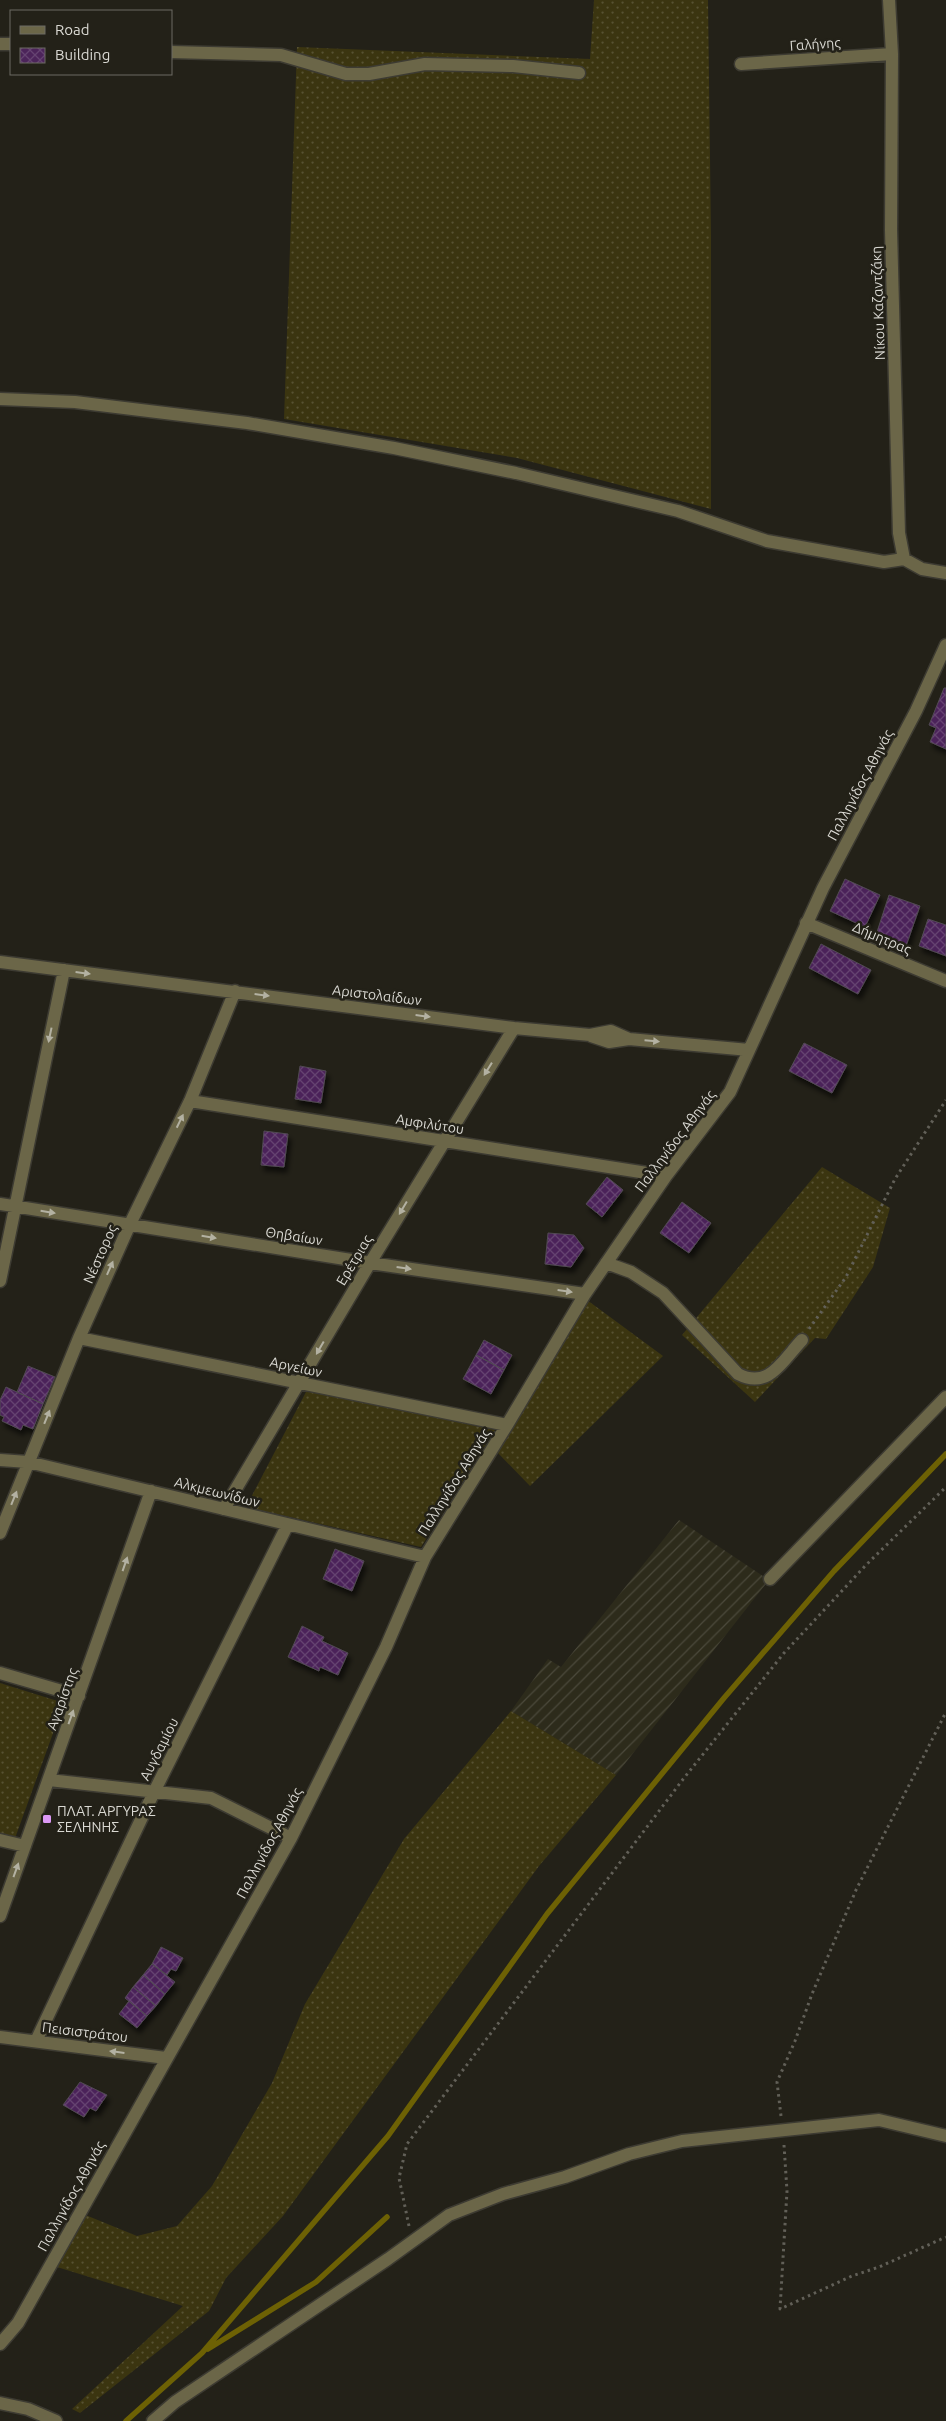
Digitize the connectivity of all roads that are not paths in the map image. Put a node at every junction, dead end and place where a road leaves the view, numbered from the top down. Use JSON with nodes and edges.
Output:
{"nodes":[{"id":1,"x":889,"y":0,"type":"edge"},
{"id":2,"x":172,"y":52,"type":"edge"},
{"id":3,"x":892,"y":54,"type":"junction"},
{"id":4,"x":741,"y":64,"type":"dead end"},
{"id":5,"x":579,"y":73,"type":"dead end"},
{"id":6,"x":0,"y":399,"type":"edge"},
{"id":7,"x":904,"y":559,"type":"junction"},
{"id":8,"x":946,"y":573,"type":"edge"},
{"id":9,"x":946,"y":645,"type":"edge"},
{"id":10,"x":806,"y":923,"type":"junction"},
{"id":11,"x":0,"y":962,"type":"edge"},
{"id":12,"x":64,"y":970,"type":"junction"},
{"id":13,"x":946,"y":981,"type":"edge"},
{"id":14,"x":235,"y":991,"type":"junction"},
{"id":15,"x":514,"y":1028,"type":"junction"},
{"id":16,"x":749,"y":1050,"type":"junction"},
{"id":17,"x":190,"y":1101,"type":"junction"},
{"id":18,"x":444,"y":1141,"type":"junction"},
{"id":19,"x":666,"y":1176,"type":"junction"},
{"id":20,"x":0,"y":1204,"type":"edge"},
{"id":21,"x":14,"y":1207,"type":"junction"},
{"id":22,"x":130,"y":1224,"type":"junction"},
{"id":23,"x":370,"y":1263,"type":"junction"},
{"id":24,"x":606,"y":1263,"type":"junction"},
{"id":25,"x":0,"y":1281,"type":"edge"},
{"id":26,"x":585,"y":1294,"type":"junction"},
{"id":27,"x":79,"y":1338,"type":"junction"},
{"id":28,"x":802,"y":1340,"type":"road end"},
{"id":29,"x":299,"y":1383,"type":"junction"},
{"id":30,"x":946,"y":1397,"type":"edge"},
{"id":31,"x":507,"y":1425,"type":"junction"},
{"id":32,"x":0,"y":1460,"type":"edge"},
{"id":33,"x":28,"y":1462,"type":"junction"},
{"id":34,"x":151,"y":1491,"type":"junction"},
{"id":35,"x":224,"y":1509,"type":"junction"},
{"id":36,"x":287,"y":1526,"type":"junction"},
{"id":37,"x":0,"y":1533,"type":"edge"},
{"id":38,"x":425,"y":1557,"type":"junction"},
{"id":39,"x":770,"y":1580,"type":"dead end"},
{"id":40,"x":0,"y":1673,"type":"edge"},
{"id":41,"x":79,"y":1696,"type":"junction"},
{"id":42,"x":49,"y":1780,"type":"junction"},
{"id":43,"x":155,"y":1790,"type":"junction"},
{"id":44,"x":291,"y":1838,"type":"junction"},
{"id":45,"x":0,"y":1840,"type":"edge"},
{"id":46,"x":25,"y":1846,"type":"junction"},
{"id":47,"x":0,"y":1916,"type":"edge"},
{"id":48,"x":0,"y":2037,"type":"edge"},
{"id":49,"x":36,"y":2041,"type":"junction"},
{"id":50,"x":166,"y":2058,"type":"junction"},
{"id":51,"x":946,"y":2136,"type":"edge"},
{"id":52,"x":0,"y":2344,"type":"edge"},
{"id":53,"x":0,"y":2403,"type":"edge"},
{"id":54,"x":56,"y":2421,"type":"edge"},
{"id":55,"x":152,"y":2421,"type":"edge"}],
"edges":[{"from":1,"to":3,"type":"street","name":"Νίκου Καζαντζάκη"},
{"from":2,"to":5,"type":"street"},
{"from":3,"to":4,"type":"street","name":"Γαλήνης"},
{"from":3,"to":7,"type":"street","name":"Νίκου Καζαντζάκη"},
{"from":6,"to":7,"type":"street"},
{"from":7,"to":8,"type":"street"},
{"from":9,"to":10,"type":"street","name":"Παλληνίδος Αθηνάς"},
{"from":10,"to":13,"type":"street","name":"Δήμητρας"},
{"from":10,"to":16,"type":"street","name":"Παλληνίδος Αθηνάς"},
{"from":11,"to":12,"type":"street","name":"Αριστολαίδων"},
{"from":12,"to":14,"type":"street","name":"Αριστολαίδων","one_way":true},
{"from":12,"to":21,"type":"street","one_way":true},
{"from":14,"to":15,"type":"street","name":"Αριστολαίδων","one_way":true},
{"from":14,"to":17,"type":"street","name":"Νέστορος"},
{"from":15,"to":16,"type":"street","name":"Αριστολαίδων","one_way":true},
{"from":15,"to":18,"type":"street","name":"Ερέτριας","one_way":true},
{"from":16,"to":19,"type":"street","name":"Παλληνίδος Αθηνάς"},
{"from":17,"to":18,"type":"street","name":"Αμφιλύτου"},
{"from":22,"to":17,"type":"street","name":"Νέστορος","one_way":true},
{"from":18,"to":19,"type":"street","name":"Αμφιλύτου"},
{"from":18,"to":23,"type":"street","name":"Ερέτριας","one_way":true},
{"from":19,"to":24,"type":"street","name":"Παλληνίδος Αθηνάς"},
{"from":20,"to":21,"type":"street","name":"Θηβαίων"},
{"from":21,"to":22,"type":"street","name":"Θηβαίων","one_way":true},
{"from":21,"to":25,"type":"street"},
{"from":22,"to":23,"type":"street","name":"Θηβαίων","one_way":true},
{"from":27,"to":22,"type":"street","name":"Νέστορος","one_way":true},
{"from":23,"to":26,"type":"street","name":"Θηβαίων","one_way":true},
{"from":23,"to":29,"type":"street","name":"Ερέτριας","one_way":true},
{"from":24,"to":26,"type":"street","name":"Παλληνίδος Αθηνάς"},
{"from":24,"to":28,"type":"street"},
{"from":26,"to":31,"type":"street","name":"Παλληνίδος Αθηνάς"},
{"from":27,"to":29,"type":"street","name":"Αργείων"},
{"from":33,"to":27,"type":"street","name":"Νέστορος","one_way":true},
{"from":29,"to":31,"type":"street","name":"Αργείων"},
{"from":29,"to":35,"type":"street","name":"Ερέτριας"},
{"from":30,"to":39,"type":"street"},
{"from":31,"to":38,"type":"street","name":"Παλληνίδος Αθηνάς"},
{"from":32,"to":33,"type":"street","name":"Αλκμεωνίδων"},
{"from":33,"to":34,"type":"street","name":"Αλκμεωνίδων"},
{"from":37,"to":33,"type":"street","name":"Νέστορος","one_way":true},
{"from":34,"to":35,"type":"street","name":"Αλκμεωνίδων"},
{"from":41,"to":34,"type":"street","name":"Αγαρίστης","one_way":true},
{"from":35,"to":36,"type":"street","name":"Αλκμεωνίδων"},
{"from":36,"to":38,"type":"street","name":"Αλκμεωνίδων"},
{"from":36,"to":43,"type":"street","name":"Αυγδαμίου"},
{"from":38,"to":44,"type":"street","name":"Παλληνίδος Αθηνάς"},
{"from":40,"to":41,"type":"street"},
{"from":42,"to":41,"type":"street","name":"Αγαρίστης","one_way":true},
{"from":42,"to":43,"type":"street"},
{"from":42,"to":46,"type":"street","name":"Αγαρίστης"},
{"from":43,"to":44,"type":"street"},
{"from":43,"to":49,"type":"street","name":"Αυγδαμίου"},
{"from":44,"to":50,"type":"street","name":"Παλληνίδος Αθηνάς"},
{"from":45,"to":46,"type":"street"},
{"from":47,"to":46,"type":"street","name":"Αγαρίστης","one_way":true},
{"from":48,"to":49,"type":"street","name":"Πεισιστράτου"},
{"from":50,"to":49,"type":"street","name":"Πεισιστράτου","one_way":true},
{"from":50,"to":52,"type":"street","name":"Παλληνίδος Αθηνάς"},
{"from":51,"to":55,"type":"street"},
{"from":53,"to":54,"type":"street"}]}
